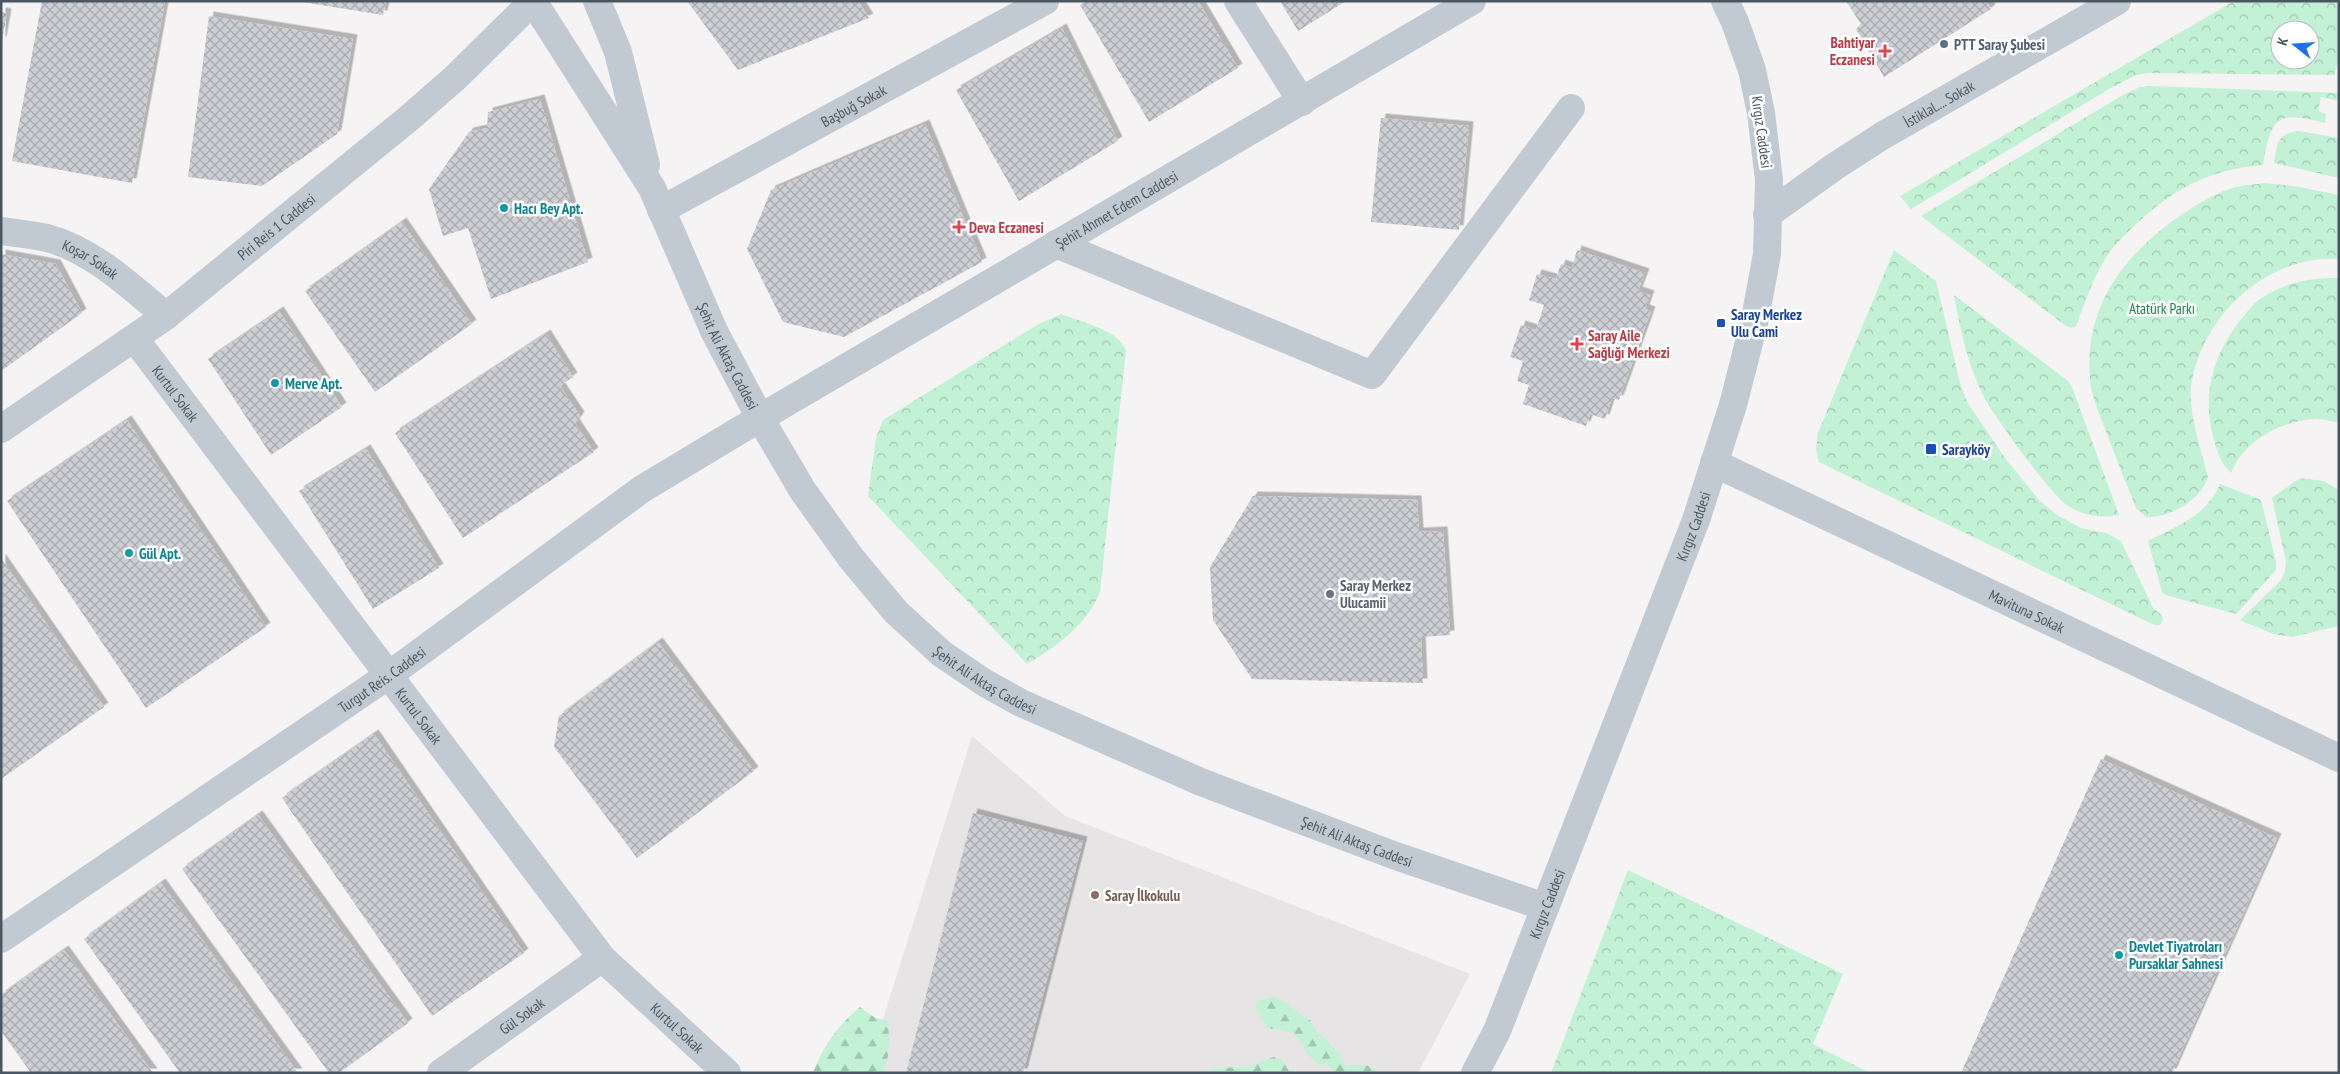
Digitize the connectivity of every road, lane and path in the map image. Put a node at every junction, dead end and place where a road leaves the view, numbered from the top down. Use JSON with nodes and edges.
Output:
{"nodes":[{"id":1,"x":533,"y":1,"type":"edge"},
{"id":2,"x":597,"y":1,"type":"edge"},
{"id":3,"x":1044,"y":1,"type":"edge"},
{"id":4,"x":1238,"y":1,"type":"edge"},
{"id":5,"x":1472,"y":1,"type":"edge"},
{"id":6,"x":1726,"y":1,"type":"edge"},
{"id":7,"x":2116,"y":1,"type":"edge"},
{"id":8,"x":1302,"y":102,"type":"junction"},
{"id":9,"x":1571,"y":108,"type":"dead end"},
{"id":10,"x":657,"y":199,"type":"junction"},
{"id":11,"x":1767,"y":215,"type":"junction"},
{"id":12,"x":1,"y":230,"type":"edge"},
{"id":13,"x":1056,"y":244,"type":"junction"},
{"id":14,"x":166,"y":316,"type":"junction"},
{"id":15,"x":135,"y":338,"type":"junction"},
{"id":16,"x":760,"y":418,"type":"junction"},
{"id":17,"x":1,"y":429,"type":"edge"},
{"id":18,"x":1714,"y":463,"type":"junction"},
{"id":19,"x":389,"y":675,"type":"junction"},
{"id":20,"x":2339,"y":758,"type":"edge"},
{"id":21,"x":1545,"y":907,"type":"junction"},
{"id":22,"x":1,"y":939,"type":"edge"},
{"id":23,"x":602,"y":958,"type":"junction"},
{"id":24,"x":1497,"y":1031,"type":"junction"},
{"id":25,"x":441,"y":1073,"type":"edge"},
{"id":26,"x":727,"y":1073,"type":"edge"},
{"id":27,"x":1475,"y":1073,"type":"edge"},
{"id":28,"x":1488,"y":1073,"type":"edge"}],
"edges":[{"from":1,"to":10,"type":"street","name":"Şehit Ali Aktaş Caddesi"},
{"from":1,"to":14,"type":"street","name":"Piri Reis 1 Caddesi"},
{"from":2,"to":10,"type":"street","name":"Şehit Ali Aktaş Caddesi"},
{"from":3,"to":10,"type":"street","name":"Başbuğ Sokak"},
{"from":4,"to":8,"type":"street"},
{"from":5,"to":8,"type":"street","name":"Şehit Ahmet Edem Caddesi"},
{"from":6,"to":11,"type":"street","name":"Kırgız Caddesi"},
{"from":7,"to":11,"type":"street","name":"İstiklal.... Sokak"},
{"from":8,"to":13,"type":"street","name":"Şehit Ahmet Edem Caddesi"},
{"from":9,"to":13,"type":"street"},
{"from":10,"to":16,"type":"street","name":"Şehit Ali Aktaş Caddesi"},
{"from":11,"to":18,"type":"street","name":"Kırgız Caddesi"},
{"from":12,"to":14,"type":"street","name":"Koşar Sokak"},
{"from":13,"to":16,"type":"street","name":"Şehit Ahmet Edem Caddesi"},
{"from":14,"to":15,"type":"street","name":"Piri Reis 1 Caddesi"},
{"from":15,"to":17,"type":"street","name":"Piri Reis 1 Caddesi"},
{"from":15,"to":19,"type":"street","name":"Kurtul Sokak"},
{"from":16,"to":19,"type":"street","name":"Turgut Reis. Caddesi"},
{"from":16,"to":21,"type":"street","name":"Şehit Ali Aktaş Caddesi"},
{"from":18,"to":20,"type":"street","name":"Mavituna Sokak"},
{"from":18,"to":21,"type":"street","name":"Kırgız Caddesi"},
{"from":19,"to":22,"type":"street","name":"Turgut Reis. Caddesi"},
{"from":19,"to":23,"type":"street","name":"Kurtul Sokak"},
{"from":21,"to":24,"type":"street","name":"Kırgız Caddesi"},
{"from":23,"to":25,"type":"street","name":"Gül Sokak"},
{"from":23,"to":26,"type":"street","name":"Kurtul Sokak"},
{"from":24,"to":27,"type":"street","name":"Kırgız Caddesi"},
{"from":24,"to":28,"type":"street","name":"Kırgız Caddesi"}]}
